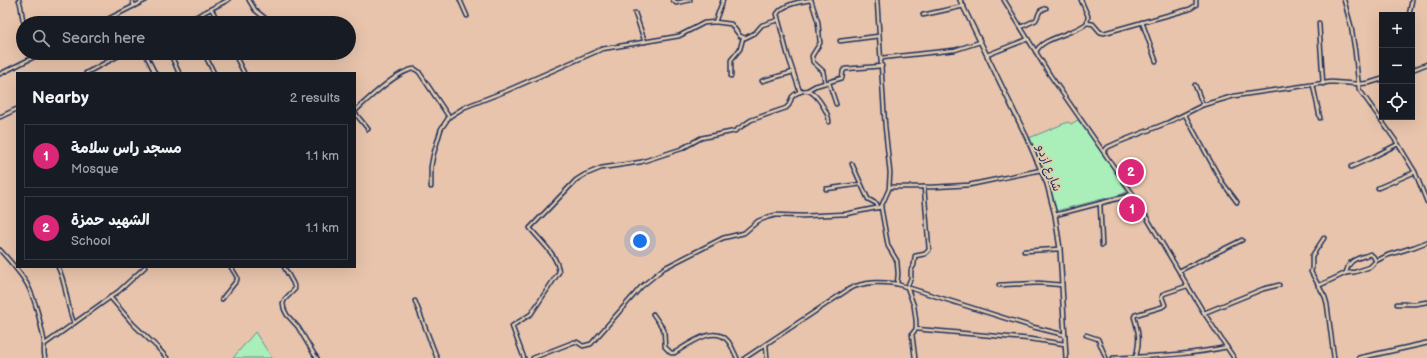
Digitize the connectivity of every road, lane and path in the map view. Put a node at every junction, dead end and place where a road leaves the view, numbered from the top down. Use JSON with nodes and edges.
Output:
{"nodes":[{"id":1,"x":19,"y":0,"type":"edge"},
{"id":2,"x":132,"y":0,"type":"edge"},
{"id":3,"x":146,"y":0,"type":"edge"},
{"id":4,"x":228,"y":0,"type":"edge"},
{"id":5,"x":249,"y":0,"type":"edge"},
{"id":6,"x":460,"y":0,"type":"edge"},
{"id":7,"x":673,"y":0,"type":"edge"},
{"id":8,"x":690,"y":0,"type":"edge"},
{"id":9,"x":723,"y":0,"type":"edge"},
{"id":10,"x":811,"y":0,"type":"edge"},
{"id":11,"x":877,"y":0,"type":"edge"},
{"id":12,"x":960,"y":0,"type":"edge"},
{"id":13,"x":1005,"y":0,"type":"edge"},
{"id":14,"x":1081,"y":0,"type":"edge"},
{"id":15,"x":1196,"y":0,"type":"edge"},
{"id":16,"x":1344,"y":0,"type":"edge"},
{"id":17,"x":1412,"y":0,"type":"edge"},
{"id":18,"x":134,"y":6,"type":"junction"},
{"id":19,"x":964,"y":6,"type":"junction"},
{"id":20,"x":1046,"y":8,"type":"dead end"},
{"id":21,"x":212,"y":10,"type":"junction"},
{"id":22,"x":1410,"y":12,"type":"edge"},
{"id":23,"x":635,"y":13,"type":"dead end"},
{"id":24,"x":923,"y":15,"type":"dead end"},
{"id":25,"x":23,"y":16,"type":"edge"},
{"id":26,"x":114,"y":16,"type":"edge"},
{"id":27,"x":200,"y":16,"type":"edge"},
{"id":28,"x":215,"y":16,"type":"edge"},
{"id":29,"x":262,"y":16,"type":"edge"},
{"id":30,"x":466,"y":16,"type":"dead end"},
{"id":31,"x":778,"y":20,"type":"junction"},
{"id":32,"x":715,"y":22,"type":"junction"},
{"id":33,"x":1142,"y":22,"type":"junction"},
{"id":34,"x":1088,"y":23,"type":"junction"},
{"id":35,"x":1319,"y":23,"type":"dead end"},
{"id":36,"x":1021,"y":27,"type":"junction"},
{"id":37,"x":879,"y":36,"type":"junction"},
{"id":38,"x":743,"y":38,"type":"junction"},
{"id":39,"x":1028,"y":39,"type":"junction"},
{"id":40,"x":840,"y":41,"type":"dead end"},
{"id":41,"x":645,"y":42,"type":"junction"},
{"id":42,"x":980,"y":42,"type":"junction"},
{"id":43,"x":1036,"y":52,"type":"junction"},
{"id":44,"x":986,"y":55,"type":"junction"},
{"id":45,"x":881,"y":58,"type":"junction"},
{"id":46,"x":28,"y":60,"type":"edge"},
{"id":47,"x":111,"y":60,"type":"edge"},
{"id":48,"x":148,"y":60,"type":"edge"},
{"id":49,"x":173,"y":60,"type":"edge"},
{"id":50,"x":208,"y":60,"type":"edge"},
{"id":51,"x":238,"y":60,"type":"edge"},
{"id":52,"x":1156,"y":61,"type":"dead end"},
{"id":53,"x":1427,"y":64,"type":"edge"},
{"id":54,"x":882,"y":66,"type":"junction"},
{"id":55,"x":1415,"y":69,"type":"edge"},
{"id":56,"x":88,"y":72,"type":"edge"},
{"id":57,"x":154,"y":72,"type":"edge"},
{"id":58,"x":179,"y":72,"type":"edge"},
{"id":59,"x":214,"y":72,"type":"edge"},
{"id":60,"x":244,"y":72,"type":"edge"},
{"id":61,"x":793,"y":72,"type":"junction"},
{"id":62,"x":0,"y":74,"type":"edge"},
{"id":63,"x":731,"y":76,"type":"dead end"},
{"id":64,"x":1379,"y":80,"type":"edge"},
{"id":65,"x":762,"y":81,"type":"dead end"},
{"id":66,"x":825,"y":83,"type":"junction"},
{"id":67,"x":829,"y":83,"type":"junction"},
{"id":68,"x":1195,"y":84,"type":"dead end"},
{"id":69,"x":1322,"y":84,"type":"junction"},
{"id":70,"x":1359,"y":84,"type":"junction"},
{"id":71,"x":1313,"y":85,"type":"junction"},
{"id":72,"x":808,"y":90,"type":"junction"},
{"id":73,"x":800,"y":92,"type":"junction"},
{"id":74,"x":836,"y":104,"type":"dead end"},
{"id":75,"x":1203,"y":105,"type":"junction"},
{"id":76,"x":16,"y":110,"type":"edge"},
{"id":77,"x":356,"y":111,"type":"edge"},
{"id":78,"x":356,"y":113,"type":"edge"},
{"id":79,"x":1185,"y":115,"type":"junction"},
{"id":80,"x":449,"y":117,"type":"junction"},
{"id":81,"x":0,"y":118,"type":"edge"},
{"id":82,"x":1320,"y":118,"type":"dead end"},
{"id":83,"x":829,"y":122,"type":"dead end"},
{"id":84,"x":368,"y":129,"type":"dead end"},
{"id":85,"x":1398,"y":144,"type":"junction"},
{"id":86,"x":1104,"y":151,"type":"junction"},
{"id":87,"x":852,"y":164,"type":"dead end"},
{"id":88,"x":1351,"y":166,"type":"dead end"},
{"id":89,"x":1042,"y":169,"type":"junction"},
{"id":90,"x":1415,"y":172,"type":"junction"},
{"id":91,"x":861,"y":184,"type":"junction"},
{"id":92,"x":431,"y":187,"type":"dead end"},
{"id":93,"x":889,"y":187,"type":"junction"},
{"id":94,"x":924,"y":187,"type":"junction"},
{"id":95,"x":1378,"y":188,"type":"dead end"},
{"id":96,"x":826,"y":189,"type":"dead end"},
{"id":97,"x":1132,"y":193,"type":"junction"},
{"id":98,"x":1237,"y":202,"type":"dead end"},
{"id":99,"x":1427,"y":202,"type":"edge"},
{"id":100,"x":1100,"y":203,"type":"junction"},
{"id":101,"x":880,"y":208,"type":"junction"},
{"id":102,"x":1055,"y":215,"type":"junction"},
{"id":103,"x":1324,"y":238,"type":"dead end"},
{"id":104,"x":1242,"y":240,"type":"dead end"},
{"id":105,"x":1427,"y":242,"type":"edge"},
{"id":106,"x":1102,"y":245,"type":"dead end"},
{"id":107,"x":1060,"y":249,"type":"junction"},
{"id":108,"x":0,"y":250,"type":"edge"},
{"id":109,"x":1024,"y":251,"type":"dead end"},
{"id":110,"x":1376,"y":261,"type":"junction"},
{"id":111,"x":58,"y":268,"type":"edge"},
{"id":112,"x":144,"y":268,"type":"edge"},
{"id":113,"x":232,"y":268,"type":"edge"},
{"id":114,"x":285,"y":268,"type":"edge"},
{"id":115,"x":1179,"y":271,"type":"junction"},
{"id":116,"x":1346,"y":273,"type":"junction"},
{"id":117,"x":897,"y":284,"type":"junction"},
{"id":118,"x":999,"y":285,"type":"dead end"},
{"id":119,"x":1062,"y":285,"type":"junction"},
{"id":120,"x":1279,"y":285,"type":"dead end"},
{"id":121,"x":1188,"y":286,"type":"junction"},
{"id":122,"x":1318,"y":286,"type":"junction"},
{"id":123,"x":907,"y":287,"type":"junction"},
{"id":124,"x":110,"y":297,"type":"junction"},
{"id":125,"x":222,"y":299,"type":"dead end"},
{"id":126,"x":415,"y":301,"type":"dead end"},
{"id":127,"x":1427,"y":302,"type":"edge"},
{"id":128,"x":1396,"y":304,"type":"dead end"},
{"id":129,"x":1204,"y":313,"type":"junction"},
{"id":130,"x":653,"y":314,"type":"dead end"},
{"id":131,"x":74,"y":323,"type":"junction"},
{"id":132,"x":916,"y":329,"type":"junction"},
{"id":133,"x":1065,"y":335,"type":"junction"},
{"id":134,"x":1086,"y":335,"type":"dead end"},
{"id":135,"x":1427,"y":343,"type":"edge"},
{"id":136,"x":45,"y":344,"type":"junction"},
{"id":137,"x":1065,"y":344,"type":"junction"},
{"id":138,"x":766,"y":345,"type":"junction"},
{"id":139,"x":1227,"y":347,"type":"junction"},
{"id":140,"x":1136,"y":356,"type":"junction"},
{"id":141,"x":1376,"y":356,"type":"edge"},
{"id":142,"x":538,"y":357,"type":"edge"},
{"id":143,"x":45,"y":358,"type":"edge"},
{"id":144,"x":167,"y":358,"type":"edge"},
{"id":145,"x":318,"y":358,"type":"edge"},
{"id":146,"x":437,"y":358,"type":"edge"},
{"id":147,"x":524,"y":358,"type":"edge"},
{"id":148,"x":533,"y":358,"type":"edge"},
{"id":149,"x":737,"y":358,"type":"edge"},
{"id":150,"x":745,"y":358,"type":"edge"},
{"id":151,"x":767,"y":358,"type":"edge"},
{"id":152,"x":915,"y":358,"type":"edge"},
{"id":153,"x":1066,"y":358,"type":"edge"},
{"id":154,"x":1106,"y":358,"type":"edge"},
{"id":155,"x":1113,"y":358,"type":"edge"},
{"id":156,"x":1234,"y":358,"type":"edge"},
{"id":157,"x":1334,"y":358,"type":"edge"},
{"id":158,"x":1358,"y":358,"type":"edge"}],
"edges":[{"from":1,"to":25,"type":"street"},
{"from":2,"to":18,"type":"street"},
{"from":3,"to":18,"type":"street"},
{"from":4,"to":21,"type":"street"},
{"from":5,"to":29,"type":"street"},
{"from":6,"to":30,"type":"street"},
{"from":7,"to":8,"type":"street"},
{"from":9,"to":32,"type":"street"},
{"from":10,"to":31,"type":"street"},
{"from":10,"to":66,"type":"street"},
{"from":11,"to":37,"type":"street"},
{"from":12,"to":19,"type":"street","name":"شارع ازدو"},
{"from":13,"to":36,"type":"street"},
{"from":14,"to":34,"type":"street"},
{"from":15,"to":33,"type":"street"},
{"from":16,"to":70,"type":"street"},
{"from":17,"to":22,"type":"street"},
{"from":18,"to":26,"type":"street"},
{"from":19,"to":24,"type":"street"},
{"from":19,"to":42,"type":"street","name":"شارع ازدو"},
{"from":20,"to":36,"type":"street"},
{"from":21,"to":27,"type":"street"},
{"from":21,"to":28,"type":"street"},
{"from":23,"to":41,"type":"street"},
{"from":31,"to":38,"type":"street"},
{"from":31,"to":61,"type":"street"},
{"from":32,"to":38,"type":"street"},
{"from":32,"to":41,"type":"street"},
{"from":33,"to":34,"type":"street"},
{"from":33,"to":52,"type":"street"},
{"from":34,"to":43,"type":"street"},
{"from":35,"to":69,"type":"street"},
{"from":36,"to":39,"type":"street"},
{"from":37,"to":40,"type":"street"},
{"from":37,"to":45,"type":"street"},
{"from":38,"to":63,"type":"street"},
{"from":39,"to":43,"type":"street"},
{"from":39,"to":44,"type":"street"},
{"from":41,"to":80,"type":"street"},
{"from":42,"to":44,"type":"street","name":"شارع ازدو"},
{"from":42,"to":45,"type":"street"},
{"from":43,"to":86,"type":"street"},
{"from":44,"to":89,"type":"street","name":"شارع ازدو"},
{"from":45,"to":54,"type":"street"},
{"from":46,"to":62,"type":"street"},
{"from":47,"to":56,"type":"street"},
{"from":48,"to":57,"type":"street"},
{"from":49,"to":58,"type":"street"},
{"from":50,"to":59,"type":"street"},
{"from":51,"to":60,"type":"street"},
{"from":53,"to":55,"type":"street"},
{"from":54,"to":67,"type":"street"},
{"from":54,"to":93,"type":"street"},
{"from":61,"to":65,"type":"street"},
{"from":61,"to":73,"type":"street"},
{"from":64,"to":70,"type":"street"},
{"from":66,"to":67,"type":"street"},
{"from":66,"to":72,"type":"street"},
{"from":67,"to":74,"type":"street"},
{"from":68,"to":75,"type":"street"},
{"from":69,"to":70,"type":"street"},
{"from":69,"to":71,"type":"street"},
{"from":70,"to":85,"type":"street"},
{"from":71,"to":75,"type":"street"},
{"from":71,"to":82,"type":"street"},
{"from":72,"to":73,"type":"street"},
{"from":72,"to":83,"type":"street"},
{"from":73,"to":147,"type":"street"},
{"from":75,"to":79,"type":"street"},
{"from":76,"to":81,"type":"street"},
{"from":77,"to":80,"type":"street"},
{"from":78,"to":84,"type":"street"},
{"from":79,"to":86,"type":"street"},
{"from":79,"to":98,"type":"street"},
{"from":80,"to":92,"type":"street"},
{"from":85,"to":88,"type":"street"},
{"from":85,"to":90,"type":"street"},
{"from":86,"to":97,"type":"street"},
{"from":87,"to":91,"type":"street"},
{"from":89,"to":94,"type":"street"},
{"from":89,"to":102,"type":"street","name":"شارع ازدو"},
{"from":90,"to":95,"type":"street"},
{"from":90,"to":99,"type":"street"},
{"from":91,"to":96,"type":"street"},
{"from":91,"to":101,"type":"street"},
{"from":93,"to":94,"type":"street"},
{"from":93,"to":101,"type":"street"},
{"from":94,"to":123,"type":"street"},
{"from":97,"to":100,"type":"street"},
{"from":97,"to":115,"type":"street"},
{"from":100,"to":102,"type":"street"},
{"from":100,"to":106,"type":"street"},
{"from":101,"to":117,"type":"street"},
{"from":101,"to":142,"type":"street"},
{"from":102,"to":107,"type":"street","name":"شارع ازدو"},
{"from":103,"to":122,"type":"street"},
{"from":104,"to":115,"type":"street"},
{"from":105,"to":110,"type":"street"},
{"from":107,"to":109,"type":"street"},
{"from":107,"to":119,"type":"street","name":"شارع ازدو"},
{"from":108,"to":136,"type":"street"},
{"from":110,"to":116,"type":"street"},
{"from":110,"to":116,"type":"street"},
{"from":111,"to":131,"type":"street"},
{"from":112,"to":124,"type":"street"},
{"from":113,"to":125,"type":"street"},
{"from":114,"to":145,"type":"street"},
{"from":115,"to":121,"type":"street"},
{"from":116,"to":122,"type":"street"},
{"from":117,"to":123,"type":"street"},
{"from":117,"to":138,"type":"street"},
{"from":118,"to":119,"type":"street"},
{"from":119,"to":133,"type":"street","name":"شارع ازدو"},
{"from":120,"to":129,"type":"street"},
{"from":121,"to":129,"type":"street"},
{"from":121,"to":140,"type":"street"},
{"from":122,"to":157,"type":"street"},
{"from":123,"to":132,"type":"street"},
{"from":123,"to":133,"type":"street"},
{"from":124,"to":131,"type":"street"},
{"from":124,"to":144,"type":"street"},
{"from":126,"to":146,"type":"street"},
{"from":127,"to":128,"type":"street"},
{"from":129,"to":139,"type":"street"},
{"from":130,"to":149,"type":"street"},
{"from":131,"to":136,"type":"street"},
{"from":132,"to":137,"type":"street"},
{"from":132,"to":152,"type":"street"},
{"from":133,"to":137,"type":"street","name":"شارع ازدو"},
{"from":134,"to":154,"type":"street"},
{"from":135,"to":141,"type":"street"},
{"from":136,"to":143,"type":"street"},
{"from":137,"to":153,"type":"street","name":"شارع ازدو"},
{"from":138,"to":150,"type":"street"},
{"from":138,"to":151,"type":"street"},
{"from":139,"to":140,"type":"street"},
{"from":139,"to":156,"type":"street"},
{"from":140,"to":155,"type":"street"},
{"from":141,"to":158,"type":"street"},
{"from":142,"to":148,"type":"street"}]}
